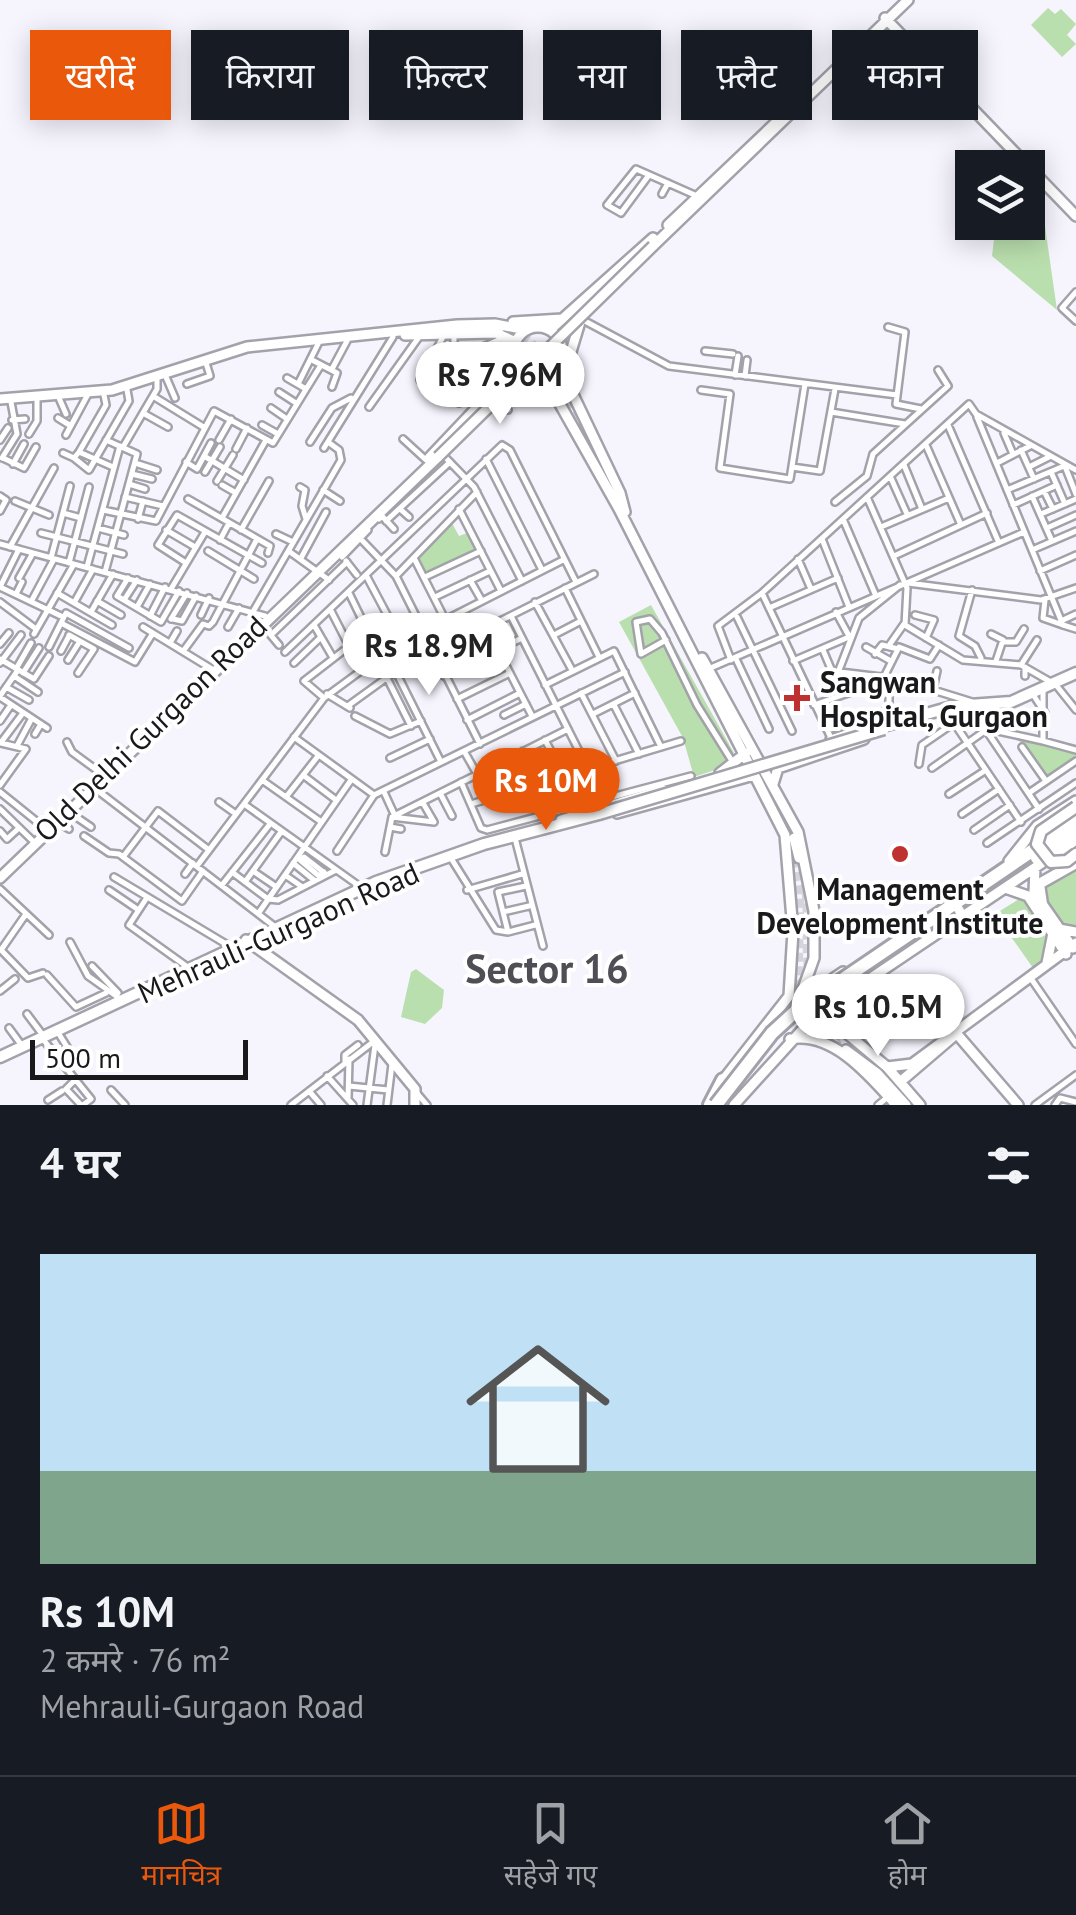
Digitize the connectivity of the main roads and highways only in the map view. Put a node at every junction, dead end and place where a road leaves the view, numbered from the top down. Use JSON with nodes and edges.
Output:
{"nodes":[{"id":1,"x":899,"y":0,"type":"edge"},
{"id":2,"x":908,"y":0,"type":"edge"},
{"id":3,"x":884,"y":20,"type":"junction"},
{"id":4,"x":1008,"y":150,"type":"edge"},
{"id":5,"x":1010,"y":150,"type":"edge"},
{"id":6,"x":1045,"y":186,"type":"edge"},
{"id":7,"x":1076,"y":218,"type":"edge"},
{"id":8,"x":654,"y":242,"type":"junction"},
{"id":9,"x":564,"y":318,"type":"junction"},
{"id":10,"x":582,"y":321,"type":"junction"},
{"id":11,"x":526,"y":330,"type":"junction"},
{"id":12,"x":550,"y":330,"type":"junction"},
{"id":13,"x":499,"y":332,"type":"junction"},
{"id":14,"x":407,"y":333,"type":"junction"},
{"id":15,"x":320,"y":341,"type":"junction"},
{"id":16,"x":516,"y":342,"type":"junction"},
{"id":17,"x":562,"y":345,"type":"junction"},
{"id":18,"x":518,"y":364,"type":"junction"},
{"id":19,"x":558,"y":364,"type":"junction"},
{"id":20,"x":529,"y":373,"type":"junction"},
{"id":21,"x":543,"y":374,"type":"junction"},
{"id":22,"x":505,"y":377,"type":"junction"},
{"id":23,"x":554,"y":394,"type":"junction"},
{"id":24,"x":570,"y":395,"type":"junction"},
{"id":25,"x":504,"y":397,"type":"junction"},
{"id":26,"x":4,"y":402,"type":"edge"},
{"id":27,"x":437,"y":458,"type":"junction"},
{"id":28,"x":614,"y":496,"type":"tunnel mouth"},
{"id":29,"x":621,"y":508,"type":"junction"},
{"id":30,"x":380,"y":515,"type":"junction"},
{"id":31,"x":317,"y":568,"type":"junction"},
{"id":32,"x":263,"y":621,"type":"junction"},
{"id":33,"x":705,"y":671,"type":"junction"},
{"id":34,"x":1076,"y":674,"type":"edge"},
{"id":35,"x":1054,"y":684,"type":"junction"},
{"id":36,"x":973,"y":706,"type":"junction"},
{"id":37,"x":163,"y":718,"type":"junction"},
{"id":38,"x":901,"y":721,"type":"junction"},
{"id":39,"x":746,"y":753,"type":"junction"},
{"id":40,"x":781,"y":761,"type":"junction"},
{"id":41,"x":755,"y":767,"type":"junction"},
{"id":42,"x":734,"y":771,"type":"junction"},
{"id":43,"x":773,"y":784,"type":"junction"},
{"id":44,"x":93,"y":786,"type":"junction"},
{"id":45,"x":760,"y":786,"type":"junction"},
{"id":46,"x":783,"y":801,"type":"junction"},
{"id":47,"x":598,"y":808,"type":"junction"},
{"id":48,"x":1076,"y":811,"type":"edge"},
{"id":49,"x":792,"y":820,"type":"junction"},
{"id":50,"x":562,"y":822,"type":"junction"},
{"id":51,"x":785,"y":835,"type":"junction"},
{"id":52,"x":1076,"y":835,"type":"edge"},
{"id":53,"x":35,"y":842,"type":"junction"},
{"id":54,"x":1056,"y":853,"type":"joint"},
{"id":55,"x":1076,"y":854,"type":"edge"},
{"id":56,"x":1076,"y":863,"type":"edge"},
{"id":57,"x":1035,"y":868,"type":"junction"},
{"id":58,"x":0,"y":876,"type":"edge"},
{"id":59,"x":996,"y":876,"type":"junction"},
{"id":60,"x":1005,"y":888,"type":"junction"},
{"id":61,"x":967,"y":890,"type":"junction"},
{"id":62,"x":1042,"y":904,"type":"junction"},
{"id":63,"x":960,"y":911,"type":"junction"},
{"id":64,"x":1076,"y":932,"type":"edge"},
{"id":65,"x":1058,"y":935,"type":"junction"},
{"id":66,"x":247,"y":944,"type":"junction"},
{"id":67,"x":1072,"y":950,"type":"edge"},
{"id":68,"x":793,"y":951,"type":"junction"},
{"id":69,"x":814,"y":958,"type":"junction"},
{"id":70,"x":1046,"y":963,"type":"junction"},
{"id":71,"x":841,"y":973,"type":"junction"},
{"id":72,"x":808,"y":978,"type":"junction"},
{"id":73,"x":864,"y":981,"type":"junction"},
{"id":74,"x":122,"y":998,"type":"junction"},
{"id":75,"x":805,"y":1001,"type":"junction"},
{"id":76,"x":822,"y":1011,"type":"junction"},
{"id":77,"x":821,"y":1029,"type":"junction"},
{"id":78,"x":949,"y":1030,"type":"junction"},
{"id":79,"x":42,"y":1036,"type":"junction"},
{"id":80,"x":790,"y":1038,"type":"junction"},
{"id":81,"x":373,"y":1039,"type":"junction"},
{"id":82,"x":757,"y":1040,"type":"junction"},
{"id":83,"x":841,"y":1043,"type":"junction"},
{"id":84,"x":0,"y":1055,"type":"edge"},
{"id":85,"x":887,"y":1067,"type":"junction"},
{"id":86,"x":724,"y":1080,"type":"junction"},
{"id":87,"x":900,"y":1082,"type":"junction"},
{"id":88,"x":890,"y":1101,"type":"edge"},
{"id":89,"x":415,"y":1105,"type":"edge"},
{"id":90,"x":702,"y":1105,"type":"edge"},
{"id":91,"x":713,"y":1105,"type":"edge"},
{"id":92,"x":726,"y":1105,"type":"edge"},
{"id":93,"x":734,"y":1105,"type":"edge"},
{"id":94,"x":906,"y":1105,"type":"edge"},
{"id":95,"x":917,"y":1105,"type":"edge"},
{"id":96,"x":1016,"y":1105,"type":"edge"}],
"edges":[{"from":1,"to":3,"type":"main road"},
{"from":2,"to":3,"type":"main road"},
{"from":3,"to":4,"type":"main road"},
{"from":3,"to":5,"type":"main road"},
{"from":3,"to":8,"type":"main road"},
{"from":3,"to":8,"type":"main road"},
{"from":6,"to":7,"type":"main road"},
{"from":8,"to":9,"type":"main road"},
{"from":8,"to":10,"type":"main road"},
{"from":8,"to":27,"type":"main road","bridge":true},
{"from":9,"to":12,"type":"main road"},
{"from":9,"to":13,"type":"main road"},
{"from":10,"to":17,"type":"main road"},
{"from":10,"to":24,"type":"main road"},
{"from":11,"to":12,"type":"main road"},
{"from":11,"to":13,"type":"main road"},
{"from":11,"to":16,"type":"main road"},
{"from":12,"to":17,"type":"main road"},
{"from":13,"to":14,"type":"main road"},
{"from":13,"to":14,"type":"main road"},
{"from":13,"to":16,"type":"main road"},
{"from":13,"to":22,"type":"main road"},
{"from":14,"to":15,"type":"main road"},
{"from":14,"to":15,"type":"main road"},
{"from":15,"to":26,"type":"main road"},
{"from":15,"to":26,"type":"main road"},
{"from":16,"to":18,"type":"main road"},
{"from":17,"to":19,"type":"main road"},
{"from":18,"to":20,"type":"main road"},
{"from":18,"to":22,"type":"main road"},
{"from":19,"to":21,"type":"main road"},
{"from":19,"to":24,"type":"main road"},
{"from":20,"to":21,"type":"main road"},
{"from":20,"to":25,"type":"main road"},
{"from":21,"to":23,"type":"main road"},
{"from":22,"to":27,"type":"main road"},
{"from":23,"to":25,"type":"main road"},
{"from":23,"to":29,"type":"main road"},
{"from":24,"to":29,"type":"main road"},
{"from":25,"to":27,"type":"main road"},
{"from":27,"to":30,"type":"main road","name":"Old Delhi Gurgaon Road"},
{"from":27,"to":30,"type":"main road"},
{"from":28,"to":29,"type":"main road"},
{"from":29,"to":33,"type":"main road"},
{"from":30,"to":31,"type":"main road","name":"Old Delhi Gurgaon Road"},
{"from":30,"to":31,"type":"main road","name":"Old Delhi Gurgaon Road"},
{"from":31,"to":32,"type":"main road","name":"Old Delhi Gurgaon Road"},
{"from":31,"to":32,"type":"main road","name":"Old Delhi Gurgaon Road"},
{"from":32,"to":37,"type":"main road","name":"Old Delhi Gurgaon Road"},
{"from":33,"to":39,"type":"main road"},
{"from":33,"to":41,"type":"main road"},
{"from":34,"to":35,"type":"main road"},
{"from":35,"to":36,"type":"main road"},
{"from":35,"to":36,"type":"main road"},
{"from":36,"to":38,"type":"main road"},
{"from":37,"to":44,"type":"main road","name":"Old Delhi Gurgaon Road"},
{"from":37,"to":44,"type":"main road","name":"Old Delhi Gurgaon Road"},
{"from":38,"to":40,"type":"main road"},
{"from":38,"to":40,"type":"main road"},
{"from":38,"to":47,"type":"main road","name":"Mehrauli-Gurgaon Road","bridge":true},
{"from":39,"to":41,"type":"main road"},
{"from":39,"to":42,"type":"main road"},
{"from":40,"to":41,"type":"main road"},
{"from":40,"to":43,"type":"main road"},
{"from":41,"to":42,"type":"main road"},
{"from":41,"to":43,"type":"main road"},
{"from":41,"to":45,"type":"main road"},
{"from":42,"to":47,"type":"main road"},
{"from":42,"to":50,"type":"main road"},
{"from":43,"to":46,"type":"main road"},
{"from":44,"to":53,"type":"main road","name":"Old Delhi Gurgaon Road"},
{"from":44,"to":53,"type":"main road","name":"Old Delhi Gurgaon Road"},
{"from":45,"to":46,"type":"main road"},
{"from":45,"to":51,"type":"main road"},
{"from":46,"to":49,"type":"main road"},
{"from":47,"to":50,"type":"main road","name":"Mehrauli-Gurgaon Road"},
{"from":48,"to":55,"type":"main road","bridge":true},
{"from":48,"to":59,"type":"highway"},
{"from":48,"to":61,"type":"main road"},
{"from":49,"to":51,"type":"main road"},
{"from":49,"to":69,"type":"main road"},
{"from":50,"to":66,"type":"main road","name":"Mehrauli-Gurgaon Road"},
{"from":51,"to":68,"type":"main road"},
{"from":52,"to":54,"type":"highway"},
{"from":52,"to":63,"type":"highway"},
{"from":53,"to":58,"type":"main road","name":"Old Delhi Gurgaon Road"},
{"from":54,"to":57,"type":"main road"},
{"from":56,"to":62,"type":"main road"},
{"from":57,"to":60,"type":"main road"},
{"from":57,"to":62,"type":"main road"},
{"from":59,"to":61,"type":"highway"},
{"from":59,"to":63,"type":"highway"},
{"from":60,"to":63,"type":"main road"},
{"from":60,"to":65,"type":"main road"},
{"from":61,"to":71,"type":"main road"},
{"from":62,"to":65,"type":"main road"},
{"from":63,"to":73,"type":"main road"},
{"from":63,"to":91,"type":"highway","bridge":true},
{"from":63,"to":92,"type":"highway","bridge":true},
{"from":64,"to":65,"type":"main road"},
{"from":65,"to":67,"type":"main road"},
{"from":65,"to":70,"type":"main road"},
{"from":66,"to":74,"type":"main road","name":"Mehrauli-Gurgaon Road"},
{"from":66,"to":74,"type":"main road","name":"Mehrauli-Gurgaon Road"},
{"from":66,"to":81,"type":"main road"},
{"from":66,"to":81,"type":"main road"},
{"from":67,"to":70,"type":"main road"},
{"from":67,"to":78,"type":"main road"},
{"from":68,"to":72,"type":"main road"},
{"from":68,"to":82,"type":"main road"},
{"from":69,"to":71,"type":"main road"},
{"from":69,"to":72,"type":"main road"},
{"from":70,"to":78,"type":"main road"},
{"from":71,"to":76,"type":"main road"},
{"from":72,"to":75,"type":"main road"},
{"from":73,"to":76,"type":"main road"},
{"from":73,"to":83,"type":"main road"},
{"from":74,"to":79,"type":"main road","name":"Mehrauli-Gurgaon Road"},
{"from":74,"to":79,"type":"main road","name":"Mehrauli-Gurgaon Road"},
{"from":75,"to":80,"type":"main road"},
{"from":75,"to":82,"type":"main road"},
{"from":76,"to":77,"type":"main road"},
{"from":77,"to":83,"type":"main road"},
{"from":77,"to":83,"type":"main road"},
{"from":78,"to":85,"type":"main road"},
{"from":78,"to":87,"type":"main road"},
{"from":78,"to":96,"type":"main road"},
{"from":79,"to":84,"type":"main road","name":"Mehrauli-Gurgaon Road"},
{"from":80,"to":83,"type":"main road"},
{"from":80,"to":93,"type":"main road"},
{"from":81,"to":89,"type":"main road"},
{"from":82,"to":86,"type":"main road"},
{"from":83,"to":85,"type":"main road"},
{"from":83,"to":88,"type":"main road"},
{"from":83,"to":94,"type":"main road"},
{"from":83,"to":95,"type":"main road"},
{"from":85,"to":87,"type":"main road"},
{"from":86,"to":90,"type":"main road"},
{"from":86,"to":91,"type":"highway"},
{"from":87,"to":95,"type":"main road"}]}
